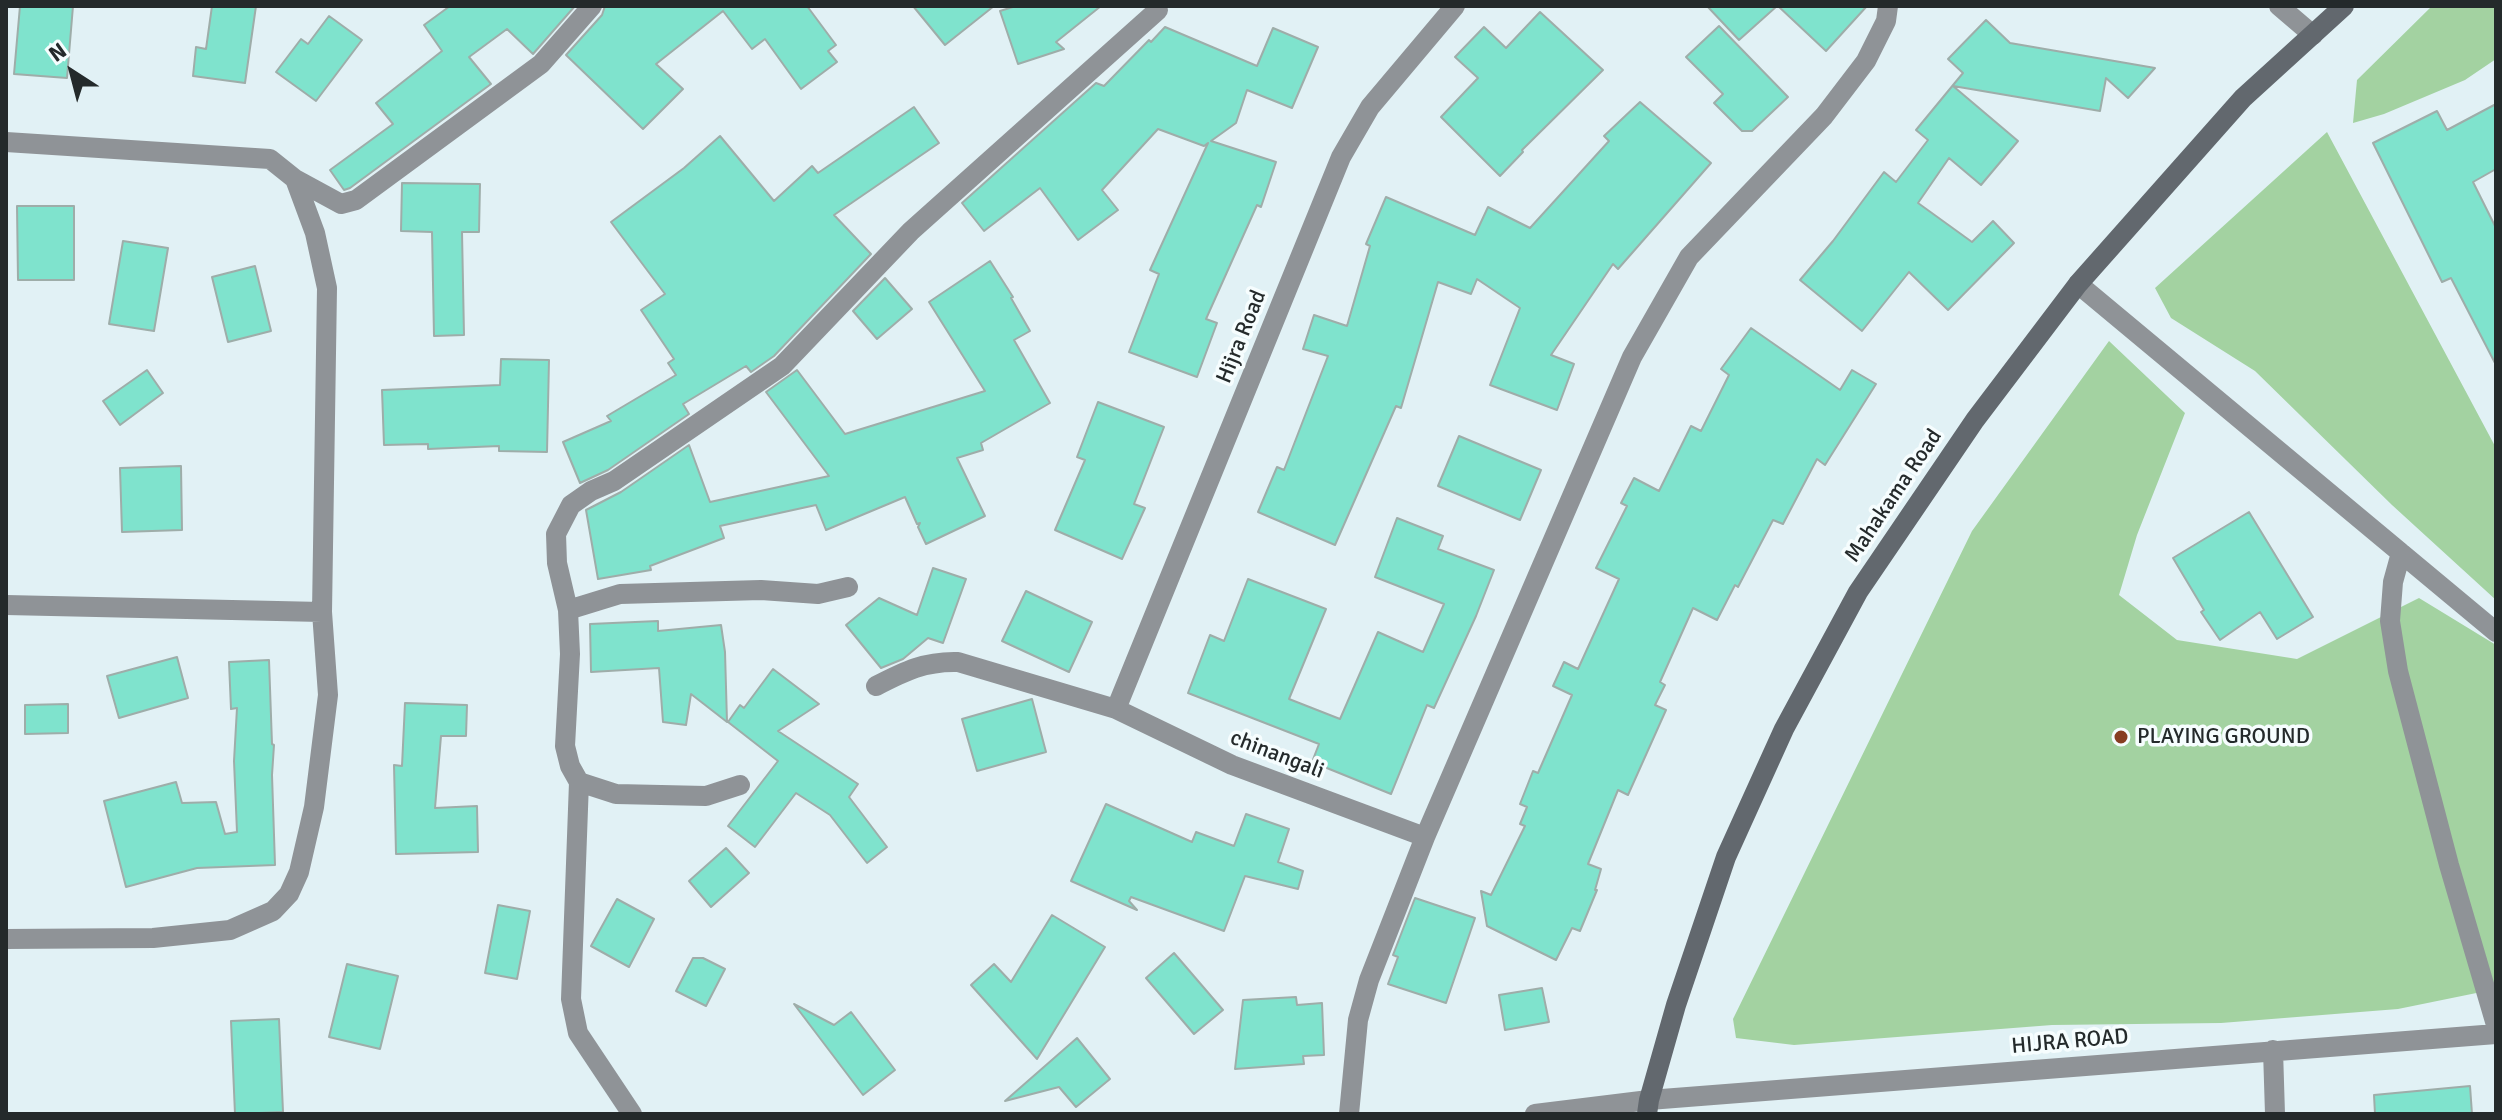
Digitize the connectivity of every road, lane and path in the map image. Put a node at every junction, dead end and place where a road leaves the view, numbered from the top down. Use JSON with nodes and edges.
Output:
{"nodes":[{"id":1,"x":592,"y":6,"type":"edge"},
{"id":2,"x":1455,"y":6,"type":"edge"},
{"id":3,"x":2279,"y":6,"type":"edge"},
{"id":4,"x":2344,"y":6,"type":"edge"},
{"id":5,"x":1158,"y":10,"type":"dead end"},
{"id":6,"x":1887,"y":13,"type":"edge"},
{"id":7,"x":2313,"y":35,"type":"junction"},
{"id":8,"x":6,"y":142,"type":"edge"},
{"id":9,"x":295,"y":179,"type":"junction"},
{"id":10,"x":2078,"y":284,"type":"junction"},
{"id":11,"x":2401,"y":553,"type":"junction"},
{"id":12,"x":848,"y":587,"type":"dead end"},
{"id":13,"x":6,"y":605,"type":"edge"},
{"id":14,"x":568,"y":610,"type":"junction"},
{"id":15,"x":322,"y":612,"type":"junction"},
{"id":16,"x":2496,"y":632,"type":"edge"},
{"id":17,"x":876,"y":686,"type":"dead end"},
{"id":18,"x":1116,"y":709,"type":"junction"},
{"id":19,"x":579,"y":782,"type":"junction"},
{"id":20,"x":740,"y":785,"type":"dead end"},
{"id":21,"x":1425,"y":837,"type":"junction"},
{"id":22,"x":6,"y":939,"type":"edge"},
{"id":23,"x":2496,"y":1025,"type":"edge"},
{"id":24,"x":2496,"y":1034,"type":"edge"},
{"id":25,"x":2273,"y":1050,"type":"junction"},
{"id":26,"x":1648,"y":1107,"type":"edge"},
{"id":27,"x":1545,"y":1113,"type":"edge"},
{"id":28,"x":632,"y":1114,"type":"edge"},
{"id":29,"x":1349,"y":1114,"type":"edge"},
{"id":30,"x":2275,"y":1114,"type":"edge"}],
"edges":[{"from":1,"to":9,"type":"street"},
{"from":2,"to":18,"type":"street","name":"Hijra Road"},
{"from":3,"to":7,"type":"street"},
{"from":4,"to":7,"type":"street","name":"Mahakama Road"},
{"from":5,"to":14,"type":"street"},
{"from":6,"to":21,"type":"street"},
{"from":7,"to":10,"type":"street","name":"Mahakama Road"},
{"from":8,"to":9,"type":"street"},
{"from":9,"to":15,"type":"street"},
{"from":10,"to":11,"type":"street"},
{"from":10,"to":26,"type":"street","name":"Mahakama Road"},
{"from":11,"to":16,"type":"street"},
{"from":11,"to":23,"type":"street"},
{"from":12,"to":14,"type":"street"},
{"from":13,"to":15,"type":"street"},
{"from":14,"to":19,"type":"street"},
{"from":15,"to":22,"type":"street"},
{"from":17,"to":18,"type":"street","name":"chinangali"},
{"from":18,"to":21,"type":"street","name":"chinangali"},
{"from":19,"to":20,"type":"street"},
{"from":19,"to":28,"type":"street"},
{"from":21,"to":29,"type":"street"},
{"from":24,"to":25,"type":"street","name":"HIJRA ROAD"},
{"from":25,"to":26,"type":"street","name":"HIJRA ROAD"},
{"from":25,"to":30,"type":"street"},
{"from":26,"to":27,"type":"street","name":"HIJRA ROAD"}]}
